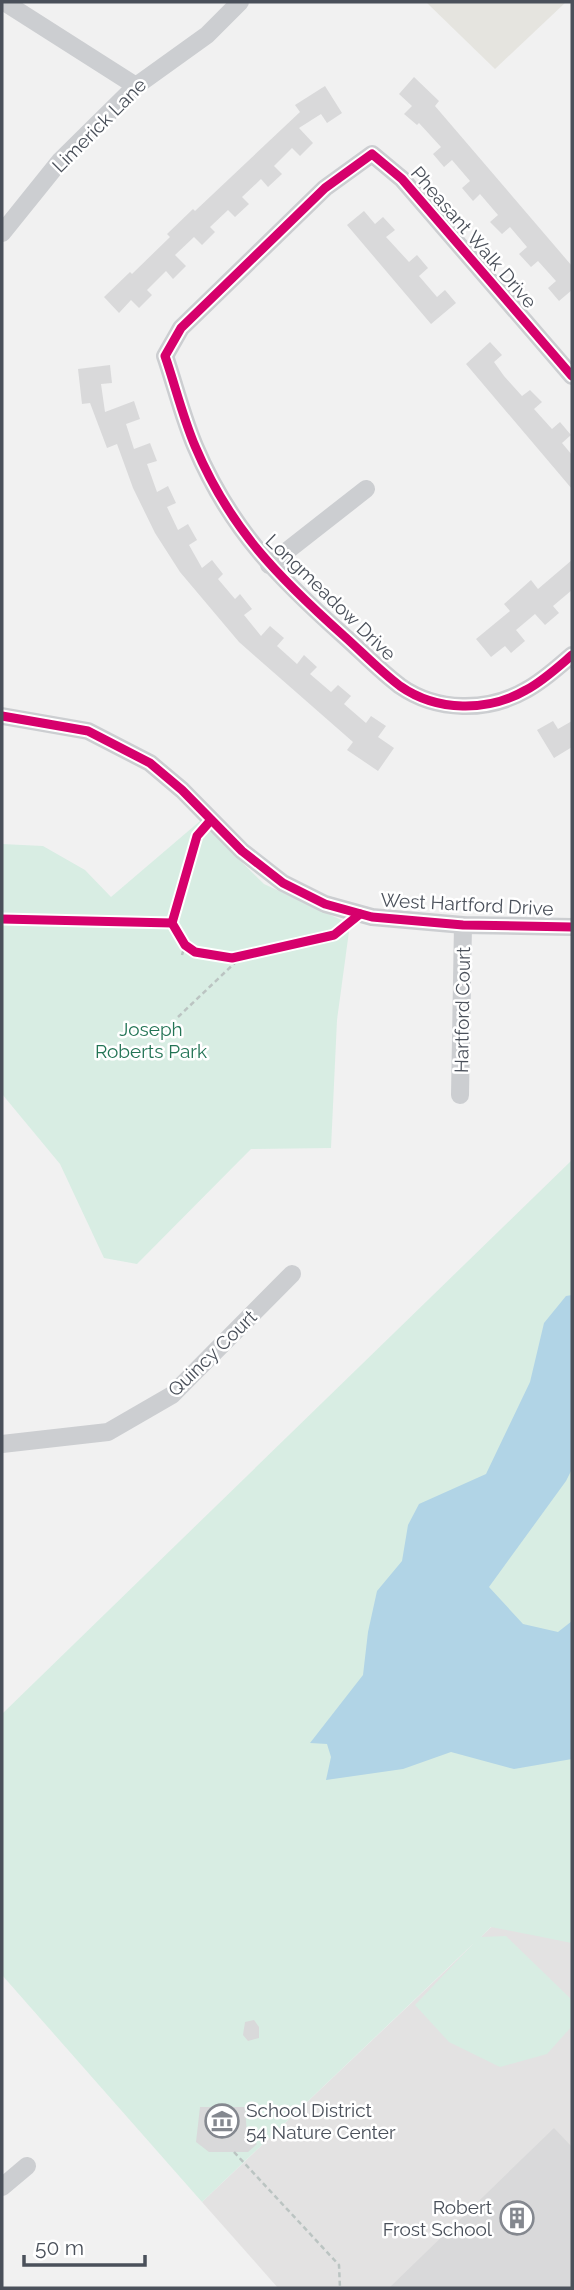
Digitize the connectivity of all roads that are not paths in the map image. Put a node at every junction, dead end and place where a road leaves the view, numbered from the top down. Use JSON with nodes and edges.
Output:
{"nodes":[{"id":1,"x":4,"y":2,"type":"edge"},
{"id":2,"x":240,"y":2,"type":"edge"},
{"id":3,"x":136,"y":86,"type":"junction"},
{"id":4,"x":2,"y":233,"type":"edge"},
{"id":5,"x":165,"y":356,"type":"joint"},
{"id":6,"x":572,"y":376,"type":"edge"},
{"id":7,"x":366,"y":489,"type":"dead end"},
{"id":8,"x":269,"y":565,"type":"junction"},
{"id":9,"x":572,"y":655,"type":"edge"},
{"id":10,"x":2,"y":716,"type":"edge"},
{"id":11,"x":463,"y":925,"type":"junction"},
{"id":12,"x":572,"y":926,"type":"edge"},
{"id":13,"x":460,"y":1095,"type":"dead end"},
{"id":14,"x":292,"y":1274,"type":"dead end"},
{"id":15,"x":2,"y":1444,"type":"edge"},
{"id":16,"x":27,"y":2166,"type":"dead end"},
{"id":17,"x":2,"y":2187,"type":"edge"}],
"edges":[{"from":1,"to":3,"type":"street"},
{"from":2,"to":3,"type":"street","name":"Limerick Lane"},
{"from":3,"to":4,"type":"street","name":"Limerick Lane"},
{"from":5,"to":6,"type":"street","name":"Pheasant Walk Drive"},
{"from":5,"to":8,"type":"street","name":"Longmeadow Drive"},
{"from":7,"to":8,"type":"street"},
{"from":8,"to":9,"type":"street","name":"Longmeadow Drive"},
{"from":10,"to":11,"type":"street","name":"West Hartford Drive"},
{"from":11,"to":12,"type":"street","name":"West Hartford Drive"},
{"from":11,"to":13,"type":"street","name":"Hartford Court"},
{"from":14,"to":15,"type":"street","name":"Quincy Court"},
{"from":16,"to":17,"type":"street"}]}
